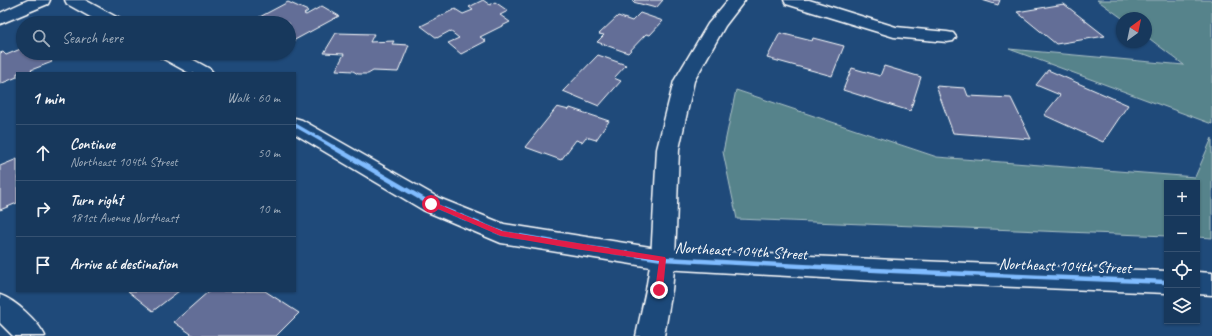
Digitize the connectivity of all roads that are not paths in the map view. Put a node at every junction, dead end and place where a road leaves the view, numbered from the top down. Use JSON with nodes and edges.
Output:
{"nodes":[{"id":1,"x":42,"y":0,"type":"edge"},
{"id":2,"x":73,"y":0,"type":"edge"},
{"id":3,"x":737,"y":0,"type":"edge"},
{"id":4,"x":792,"y":0,"type":"edge"},
{"id":5,"x":102,"y":16,"type":"edge"},
{"id":6,"x":0,"y":19,"type":"edge"},
{"id":7,"x":947,"y":37,"type":"dead end"},
{"id":8,"x":179,"y":60,"type":"edge"},
{"id":9,"x":200,"y":72,"type":"edge"},
{"id":10,"x":296,"y":126,"type":"edge"},
{"id":11,"x":663,"y":259,"type":"junction"},
{"id":12,"x":1164,"y":282,"type":"edge"},
{"id":13,"x":1200,"y":284,"type":"edge"},
{"id":14,"x":1212,"y":284,"type":"edge"},
{"id":15,"x":0,"y":306,"type":"edge"},
{"id":16,"x":31,"y":336,"type":"edge"},
{"id":17,"x":650,"y":336,"type":"edge"}],
"edges":[{"from":1,"to":6,"type":"street"},
{"from":2,"to":5,"type":"street"},
{"from":3,"to":11,"type":"street"},
{"from":4,"to":7,"type":"street"},
{"from":8,"to":9,"type":"street"},
{"from":10,"to":11,"type":"street","name":"Northeast 104th Street"},
{"from":11,"to":12,"type":"street","name":"Northeast 104th Street"},
{"from":11,"to":17,"type":"street"},
{"from":13,"to":14,"type":"street"},
{"from":15,"to":16,"type":"street"}]}
